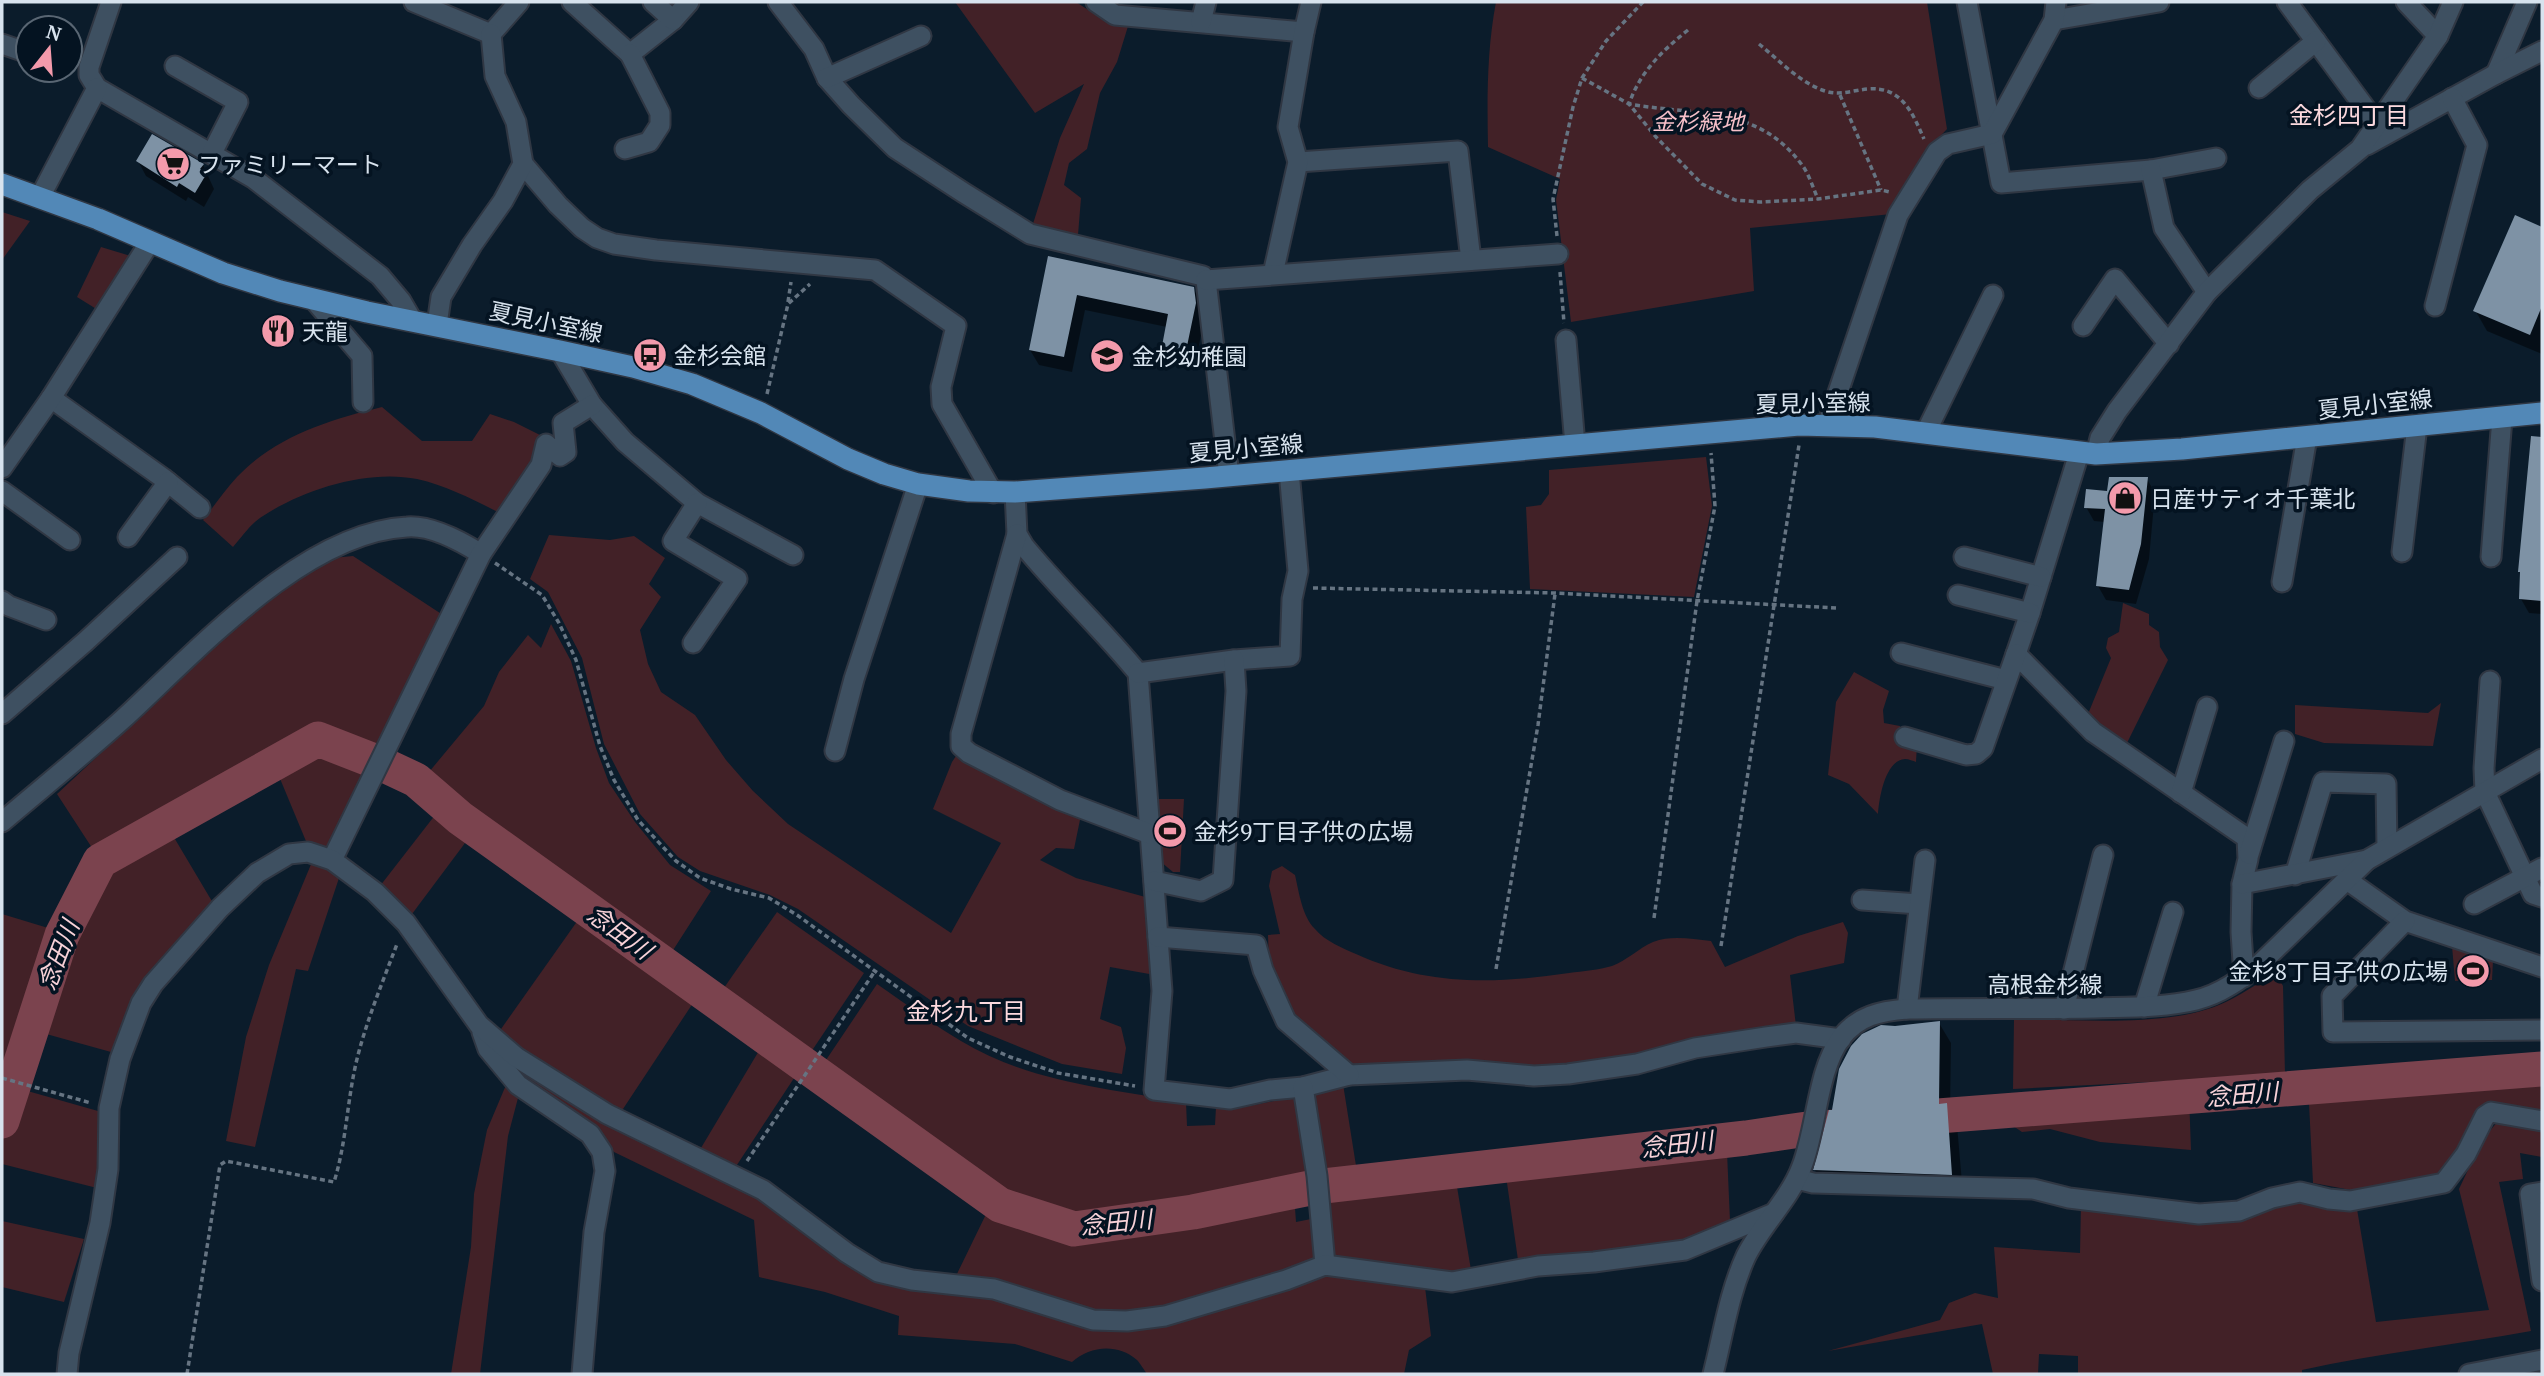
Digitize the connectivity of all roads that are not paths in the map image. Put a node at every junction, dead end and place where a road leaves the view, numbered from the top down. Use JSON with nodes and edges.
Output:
{"nodes":[{"id":1,"x":111,"y":2,"type":"edge"},
{"id":2,"x":414,"y":2,"type":"edge"},
{"id":3,"x":519,"y":2,"type":"edge"},
{"id":4,"x":572,"y":2,"type":"edge"},
{"id":5,"x":653,"y":2,"type":"edge"},
{"id":6,"x":689,"y":2,"type":"edge"},
{"id":7,"x":778,"y":2,"type":"edge"},
{"id":8,"x":1096,"y":2,"type":"edge"},
{"id":9,"x":1206,"y":2,"type":"edge"},
{"id":10,"x":1311,"y":2,"type":"edge"},
{"id":11,"x":1967,"y":2,"type":"edge"},
{"id":12,"x":2159,"y":2,"type":"edge"},
{"id":13,"x":2287,"y":2,"type":"edge"},
{"id":14,"x":2406,"y":2,"type":"edge"},
{"id":15,"x":2453,"y":2,"type":"edge"},
{"id":16,"x":2527,"y":2,"type":"edge"},
{"id":17,"x":2055,"y":11,"type":"edge"},
{"id":18,"x":673,"y":20,"type":"junction"},
{"id":19,"x":1202,"y":22,"type":"junction"},
{"id":20,"x":1304,"y":32,"type":"junction"},
{"id":21,"x":491,"y":34,"type":"junction"},
{"id":22,"x":920,"y":36,"type":"dead end"},
{"id":23,"x":2438,"y":36,"type":"junction"},
{"id":24,"x":2316,"y":41,"type":"junction"},
{"id":25,"x":2542,"y":51,"type":"edge"},
{"id":26,"x":630,"y":54,"type":"junction"},
{"id":27,"x":175,"y":66,"type":"dead end"},
{"id":28,"x":2496,"y":74,"type":"junction"},
{"id":29,"x":85,"y":77,"type":"edge"},
{"id":30,"x":827,"y":78,"type":"junction"},
{"id":31,"x":2259,"y":88,"type":"dead end"},
{"id":32,"x":2452,"y":98,"type":"junction"},
{"id":33,"x":2377,"y":124,"type":"junction"},
{"id":34,"x":1992,"y":134,"type":"junction"},
{"id":35,"x":625,"y":149,"type":"dead end"},
{"id":36,"x":2360,"y":149,"type":"junction"},
{"id":37,"x":212,"y":153,"type":"junction"},
{"id":38,"x":2216,"y":158,"type":"dead end"},
{"id":39,"x":1298,"y":162,"type":"junction"},
{"id":40,"x":523,"y":164,"type":"junction"},
{"id":41,"x":2151,"y":170,"type":"junction"},
{"id":42,"x":2,"y":184,"type":"edge"},
{"id":43,"x":40,"y":197,"type":"junction"},
{"id":44,"x":150,"y":242,"type":"junction"},
{"id":45,"x":1558,"y":254,"type":"road end"},
{"id":46,"x":1471,"y":260,"type":"junction"},
{"id":47,"x":1273,"y":274,"type":"junction"},
{"id":48,"x":1206,"y":280,"type":"junction"},
{"id":49,"x":2207,"y":292,"type":"junction"},
{"id":50,"x":1993,"y":295,"type":"dead end"},
{"id":51,"x":315,"y":301,"type":"junction"},
{"id":52,"x":2435,"y":306,"type":"dead end"},
{"id":53,"x":412,"y":320,"type":"junction"},
{"id":54,"x":437,"y":325,"type":"junction"},
{"id":55,"x":2083,"y":326,"type":"dead end"},
{"id":56,"x":1566,"y":340,"type":"road end"},
{"id":57,"x":2169,"y":344,"type":"junction"},
{"id":58,"x":559,"y":351,"type":"junction"},
{"id":59,"x":51,"y":398,"type":"junction"},
{"id":60,"x":363,"y":402,"type":"dead end"},
{"id":61,"x":592,"y":405,"type":"junction"},
{"id":62,"x":2542,"y":413,"type":"edge"},
{"id":63,"x":2502,"y":418,"type":"junction"},
{"id":64,"x":1827,"y":425,"type":"junction"},
{"id":65,"x":2417,"y":426,"type":"junction"},
{"id":66,"x":1926,"y":432,"type":"junction"},
{"id":67,"x":2307,"y":437,"type":"junction"},
{"id":68,"x":1575,"y":445,"type":"junction"},
{"id":69,"x":2087,"y":453,"type":"junction"},
{"id":70,"x":2,"y":468,"type":"edge"},
{"id":71,"x":1289,"y":471,"type":"junction"},
{"id":72,"x":1229,"y":476,"type":"junction"},
{"id":73,"x":168,"y":482,"type":"junction"},
{"id":74,"x":918,"y":484,"type":"junction"},
{"id":75,"x":2,"y":491,"type":"edge"},
{"id":76,"x":993,"y":492,"type":"junction"},
{"id":77,"x":1015,"y":492,"type":"junction"},
{"id":78,"x":697,"y":503,"type":"junction"},
{"id":79,"x":200,"y":508,"type":"dead end"},
{"id":80,"x":1017,"y":534,"type":"junction"},
{"id":81,"x":128,"y":537,"type":"dead end"},
{"id":82,"x":70,"y":540,"type":"dead end"},
{"id":83,"x":2402,"y":552,"type":"dead end"},
{"id":84,"x":481,"y":554,"type":"junction"},
{"id":85,"x":793,"y":555,"type":"dead end"},
{"id":86,"x":177,"y":557,"type":"dead end"},
{"id":87,"x":1964,"y":557,"type":"dead end"},
{"id":88,"x":2491,"y":557,"type":"dead end"},
{"id":89,"x":2041,"y":576,"type":"junction"},
{"id":90,"x":2282,"y":582,"type":"dead end"},
{"id":91,"x":1958,"y":595,"type":"dead end"},
{"id":92,"x":2,"y":601,"type":"edge"},
{"id":93,"x":2030,"y":613,"type":"junction"},
{"id":94,"x":46,"y":620,"type":"dead end"},
{"id":95,"x":693,"y":643,"type":"dead end"},
{"id":96,"x":1901,"y":653,"type":"dead end"},
{"id":97,"x":2015,"y":654,"type":"junction"},
{"id":98,"x":1234,"y":660,"type":"junction"},
{"id":99,"x":1138,"y":673,"type":"junction"},
{"id":100,"x":2006,"y":680,"type":"junction"},
{"id":101,"x":2490,"y":681,"type":"dead end"},
{"id":102,"x":2207,"y":707,"type":"dead end"},
{"id":103,"x":2,"y":714,"type":"edge"},
{"id":104,"x":1905,"y":737,"type":"dead end"},
{"id":105,"x":2284,"y":741,"type":"dead end"},
{"id":106,"x":835,"y":751,"type":"dead end"},
{"id":107,"x":2542,"y":759,"type":"edge"},
{"id":108,"x":2485,"y":792,"type":"junction"},
{"id":109,"x":2181,"y":793,"type":"junction"},
{"id":110,"x":2,"y":822,"type":"edge"},
{"id":111,"x":1150,"y":834,"type":"junction"},
{"id":112,"x":2387,"y":848,"type":"junction"},
{"id":113,"x":2103,"y":855,"type":"dead end"},
{"id":114,"x":2248,"y":859,"type":"junction"},
{"id":115,"x":332,"y":860,"type":"junction"},
{"id":116,"x":1925,"y":860,"type":"dead end"},
{"id":117,"x":2367,"y":860,"type":"junction"},
{"id":118,"x":2534,"y":872,"type":"edge"},
{"id":119,"x":2295,"y":875,"type":"junction"},
{"id":120,"x":2347,"y":880,"type":"junction"},
{"id":121,"x":1154,"y":881,"type":"junction"},
{"id":122,"x":2242,"y":884,"type":"junction"},
{"id":123,"x":2542,"y":897,"type":"edge"},
{"id":124,"x":1862,"y":900,"type":"dead end"},
{"id":125,"x":1919,"y":904,"type":"junction"},
{"id":126,"x":2474,"y":904,"type":"dead end"},
{"id":127,"x":2173,"y":912,"type":"dead end"},
{"id":128,"x":2405,"y":921,"type":"junction"},
{"id":129,"x":1158,"y":937,"type":"junction"},
{"id":130,"x":2542,"y":967,"type":"edge"},
{"id":131,"x":2244,"y":977,"type":"junction"},
{"id":132,"x":2144,"y":1007,"type":"junction"},
{"id":133,"x":1907,"y":1009,"type":"junction"},
{"id":134,"x":2064,"y":1009,"type":"junction"},
{"id":135,"x":479,"y":1025,"type":"junction"},
{"id":136,"x":2542,"y":1030,"type":"edge"},
{"id":137,"x":1837,"y":1046,"type":"junction"},
{"id":138,"x":1349,"y":1075,"type":"junction"},
{"id":139,"x":1303,"y":1087,"type":"junction"},
{"id":140,"x":2542,"y":1121,"type":"edge"},
{"id":141,"x":1800,"y":1172,"type":"junction"},
{"id":142,"x":2542,"y":1192,"type":"edge"},
{"id":143,"x":1774,"y":1213,"type":"junction"},
{"id":144,"x":1325,"y":1265,"type":"junction"},
{"id":145,"x":2542,"y":1281,"type":"edge"},
{"id":146,"x":2542,"y":1360,"type":"edge"},
{"id":147,"x":67,"y":1374,"type":"edge"},
{"id":148,"x":582,"y":1374,"type":"edge"},
{"id":149,"x":1713,"y":1374,"type":"edge"},
{"id":150,"x":2469,"y":1374,"type":"edge"}],
"edges":[{"from":1,"to":29,"type":"street"},
{"from":2,"to":21,"type":"street"},
{"from":3,"to":21,"type":"street"},
{"from":4,"to":26,"type":"street"},
{"from":5,"to":18,"type":"street"},
{"from":6,"to":18,"type":"street"},
{"from":7,"to":30,"type":"street"},
{"from":8,"to":19,"type":"street"},
{"from":9,"to":19,"type":"street"},
{"from":10,"to":20,"type":"street"},
{"from":11,"to":34,"type":"street"},
{"from":12,"to":17,"type":"street"},
{"from":13,"to":24,"type":"street"},
{"from":14,"to":23,"type":"street"},
{"from":15,"to":23,"type":"street"},
{"from":16,"to":28,"type":"street"},
{"from":17,"to":34,"type":"street"},
{"from":18,"to":26,"type":"street"},
{"from":19,"to":20,"type":"street"},
{"from":20,"to":39,"type":"street"},
{"from":21,"to":40,"type":"street"},
{"from":22,"to":30,"type":"street"},
{"from":23,"to":33,"type":"street"},
{"from":24,"to":31,"type":"street"},
{"from":24,"to":33,"type":"street"},
{"from":25,"to":28,"type":"street"},
{"from":26,"to":35,"type":"street"},
{"from":27,"to":37,"type":"street"},
{"from":28,"to":32,"type":"street"},
{"from":29,"to":37,"type":"street"},
{"from":29,"to":43,"type":"street"},
{"from":30,"to":48,"type":"street"},
{"from":32,"to":36,"type":"street"},
{"from":32,"to":52,"type":"street"},
{"from":33,"to":36,"type":"street"},
{"from":34,"to":41,"type":"street"},
{"from":34,"to":64,"type":"street"},
{"from":36,"to":49,"type":"street"},
{"from":37,"to":53,"type":"street"},
{"from":38,"to":41,"type":"street"},
{"from":39,"to":46,"type":"street"},
{"from":39,"to":47,"type":"street"},
{"from":40,"to":54,"type":"street"},
{"from":40,"to":76,"type":"street"},
{"from":41,"to":49,"type":"street"},
{"from":42,"to":43,"type":"main road","name":"夏見小室線"},
{"from":43,"to":44,"type":"main road","name":"夏見小室線"},
{"from":44,"to":51,"type":"main road","name":"夏見小室線"},
{"from":44,"to":59,"type":"street"},
{"from":45,"to":46,"type":"street"},
{"from":46,"to":47,"type":"street"},
{"from":47,"to":48,"type":"street"},
{"from":48,"to":72,"type":"street"},
{"from":49,"to":57,"type":"street"},
{"from":50,"to":66,"type":"street"},
{"from":51,"to":53,"type":"main road","name":"夏見小室線"},
{"from":51,"to":60,"type":"street"},
{"from":53,"to":54,"type":"main road","name":"夏見小室線"},
{"from":54,"to":58,"type":"main road","name":"夏見小室線"},
{"from":55,"to":57,"type":"street"},
{"from":56,"to":68,"type":"street"},
{"from":57,"to":69,"type":"street"},
{"from":58,"to":61,"type":"street"},
{"from":58,"to":74,"type":"main road","name":"夏見小室線"},
{"from":59,"to":70,"type":"street"},
{"from":59,"to":73,"type":"street"},
{"from":61,"to":78,"type":"street"},
{"from":61,"to":84,"type":"street"},
{"from":62,"to":63,"type":"main road","name":"夏見小室線"},
{"from":63,"to":65,"type":"main road","name":"夏見小室線"},
{"from":63,"to":88,"type":"street"},
{"from":64,"to":66,"type":"main road","name":"夏見小室線"},
{"from":64,"to":68,"type":"main road","name":"夏見小室線"},
{"from":65,"to":67,"type":"main road","name":"夏見小室線"},
{"from":65,"to":83,"type":"street"},
{"from":66,"to":69,"type":"main road","name":"夏見小室線"},
{"from":67,"to":69,"type":"main road","name":"夏見小室線"},
{"from":67,"to":90,"type":"street"},
{"from":68,"to":71,"type":"main road","name":"夏見小室線"},
{"from":69,"to":89,"type":"street"},
{"from":71,"to":72,"type":"main road","name":"夏見小室線"},
{"from":71,"to":98,"type":"street"},
{"from":72,"to":77,"type":"main road","name":"夏見小室線"},
{"from":73,"to":79,"type":"street"},
{"from":73,"to":81,"type":"street"},
{"from":74,"to":76,"type":"main road","name":"夏見小室線"},
{"from":74,"to":106,"type":"street"},
{"from":75,"to":82,"type":"street"},
{"from":76,"to":77,"type":"main road","name":"夏見小室線"},
{"from":77,"to":80,"type":"street"},
{"from":78,"to":85,"type":"street"},
{"from":78,"to":95,"type":"street"},
{"from":80,"to":99,"type":"street"},
{"from":80,"to":111,"type":"street"},
{"from":84,"to":110,"type":"street"},
{"from":84,"to":115,"type":"street"},
{"from":86,"to":103,"type":"street"},
{"from":87,"to":89,"type":"street"},
{"from":89,"to":93,"type":"street"},
{"from":91,"to":93,"type":"street"},
{"from":92,"to":94,"type":"street"},
{"from":93,"to":97,"type":"street"},
{"from":96,"to":100,"type":"street"},
{"from":97,"to":100,"type":"street"},
{"from":97,"to":109,"type":"street"},
{"from":98,"to":99,"type":"street"},
{"from":98,"to":121,"type":"street"},
{"from":99,"to":111,"type":"street"},
{"from":100,"to":104,"type":"street"},
{"from":101,"to":108,"type":"street"},
{"from":102,"to":109,"type":"street"},
{"from":105,"to":114,"type":"street"},
{"from":107,"to":108,"type":"street","name":"高根金杉線"},
{"from":108,"to":112,"type":"street","name":"高根金杉線"},
{"from":108,"to":118,"type":"street"},
{"from":109,"to":114,"type":"street"},
{"from":111,"to":121,"type":"street"},
{"from":112,"to":117,"type":"street","name":"高根金杉線"},
{"from":112,"to":119,"type":"street"},
{"from":113,"to":134,"type":"street"},
{"from":114,"to":122,"type":"street"},
{"from":115,"to":135,"type":"street"},
{"from":115,"to":147,"type":"street"},
{"from":116,"to":125,"type":"street"},
{"from":117,"to":119,"type":"street"},
{"from":117,"to":120,"type":"street","name":"高根金杉線"},
{"from":118,"to":123,"type":"street"},
{"from":118,"to":126,"type":"street"},
{"from":119,"to":122,"type":"street"},
{"from":120,"to":128,"type":"street"},
{"from":120,"to":131,"type":"street","name":"高根金杉線"},
{"from":121,"to":129,"type":"street"},
{"from":122,"to":131,"type":"street"},
{"from":124,"to":125,"type":"street"},
{"from":125,"to":133,"type":"street"},
{"from":127,"to":132,"type":"street"},
{"from":128,"to":130,"type":"street"},
{"from":128,"to":136,"type":"street"},
{"from":129,"to":138,"type":"street"},
{"from":129,"to":139,"type":"street"},
{"from":131,"to":132,"type":"street","name":"高根金杉線"},
{"from":132,"to":134,"type":"street","name":"高根金杉線"},
{"from":133,"to":134,"type":"street","name":"高根金杉線"},
{"from":133,"to":137,"type":"street","name":"高根金杉線"},
{"from":135,"to":144,"type":"street"},
{"from":135,"to":148,"type":"street"},
{"from":137,"to":138,"type":"street"},
{"from":137,"to":141,"type":"street"},
{"from":138,"to":139,"type":"street"},
{"from":139,"to":144,"type":"street"},
{"from":140,"to":141,"type":"street"},
{"from":141,"to":143,"type":"street"},
{"from":142,"to":145,"type":"street"},
{"from":143,"to":144,"type":"street"},
{"from":143,"to":149,"type":"street"},
{"from":146,"to":150,"type":"street"}]}
